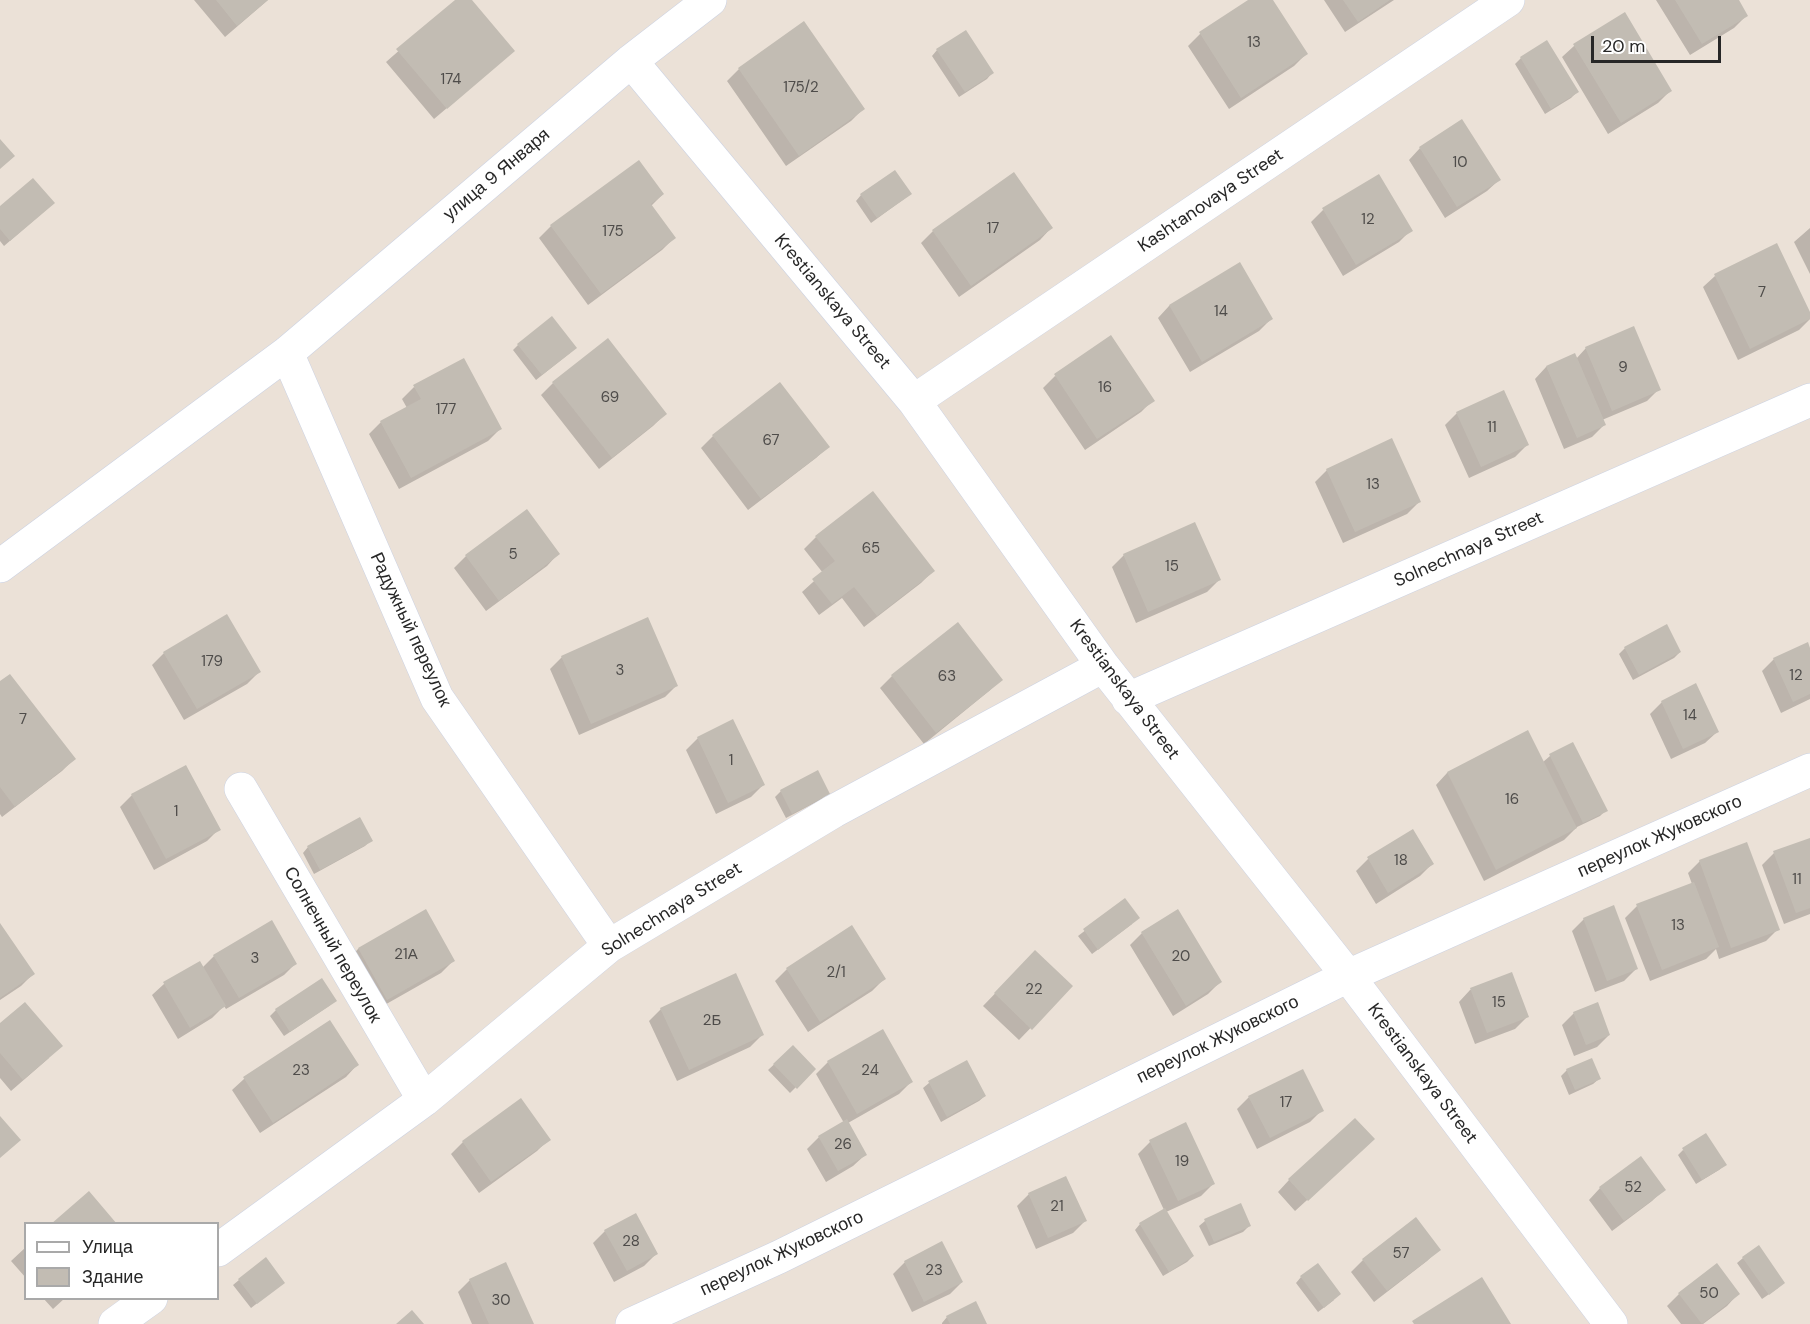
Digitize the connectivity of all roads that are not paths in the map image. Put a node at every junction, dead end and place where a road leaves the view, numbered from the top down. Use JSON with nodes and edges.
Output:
{"nodes":[{"id":1,"x":710,"y":0,"type":"edge"},
{"id":2,"x":1508,"y":0,"type":"edge"},
{"id":3,"x":631,"y":61,"type":"junction"},
{"id":4,"x":287,"y":353,"type":"junction"},
{"id":5,"x":1810,"y":400,"type":"edge"},
{"id":6,"x":914,"y":401,"type":"junction"},
{"id":7,"x":2,"y":565,"type":"edge"},
{"id":8,"x":1103,"y":666,"type":"junction"},
{"id":9,"x":1128,"y":699,"type":"junction"},
{"id":10,"x":1810,"y":770,"type":"edge"},
{"id":11,"x":241,"y":789,"type":"dead end"},
{"id":12,"x":609,"y":946,"type":"junction"},
{"id":13,"x":1348,"y":976,"type":"junction"},
{"id":14,"x":424,"y":1101,"type":"junction"},
{"id":15,"x":219,"y":1249,"type":"edge"},
{"id":16,"x":150,"y":1300,"type":"edge"},
{"id":17,"x":116,"y":1324,"type":"edge"},
{"id":18,"x":632,"y":1324,"type":"edge"},
{"id":19,"x":1611,"y":1324,"type":"edge"}],
"edges":[{"from":1,"to":3,"type":"street","name":"улица 9 Января"},
{"from":2,"to":6,"type":"street","name":"Kashtanovaya Street"},
{"from":3,"to":4,"type":"street","name":"улица 9 Января"},
{"from":3,"to":6,"type":"street","name":"Krestianskaya Street"},
{"from":4,"to":7,"type":"street","name":"улица 9 Января"},
{"from":4,"to":12,"type":"street","name":"Радужный переулок"},
{"from":5,"to":9,"type":"street","name":"Solnechnaya Street"},
{"from":6,"to":8,"type":"street","name":"Krestianskaya Street"},
{"from":8,"to":9,"type":"street","name":"Krestianskaya Street"},
{"from":8,"to":12,"type":"street","name":"Solnechnaya Street"},
{"from":9,"to":13,"type":"street","name":"Krestianskaya Street"},
{"from":10,"to":13,"type":"street","name":"переулок Жуковского"},
{"from":11,"to":14,"type":"street","name":"Солнечный переулок"},
{"from":12,"to":14,"type":"street","name":"Solnechnaya Street"},
{"from":13,"to":18,"type":"street","name":"переулок Жуковского"},
{"from":13,"to":19,"type":"street","name":"Krestianskaya Street"},
{"from":14,"to":15,"type":"street","name":"Solnechnaya Street"},
{"from":16,"to":17,"type":"street"}]}
